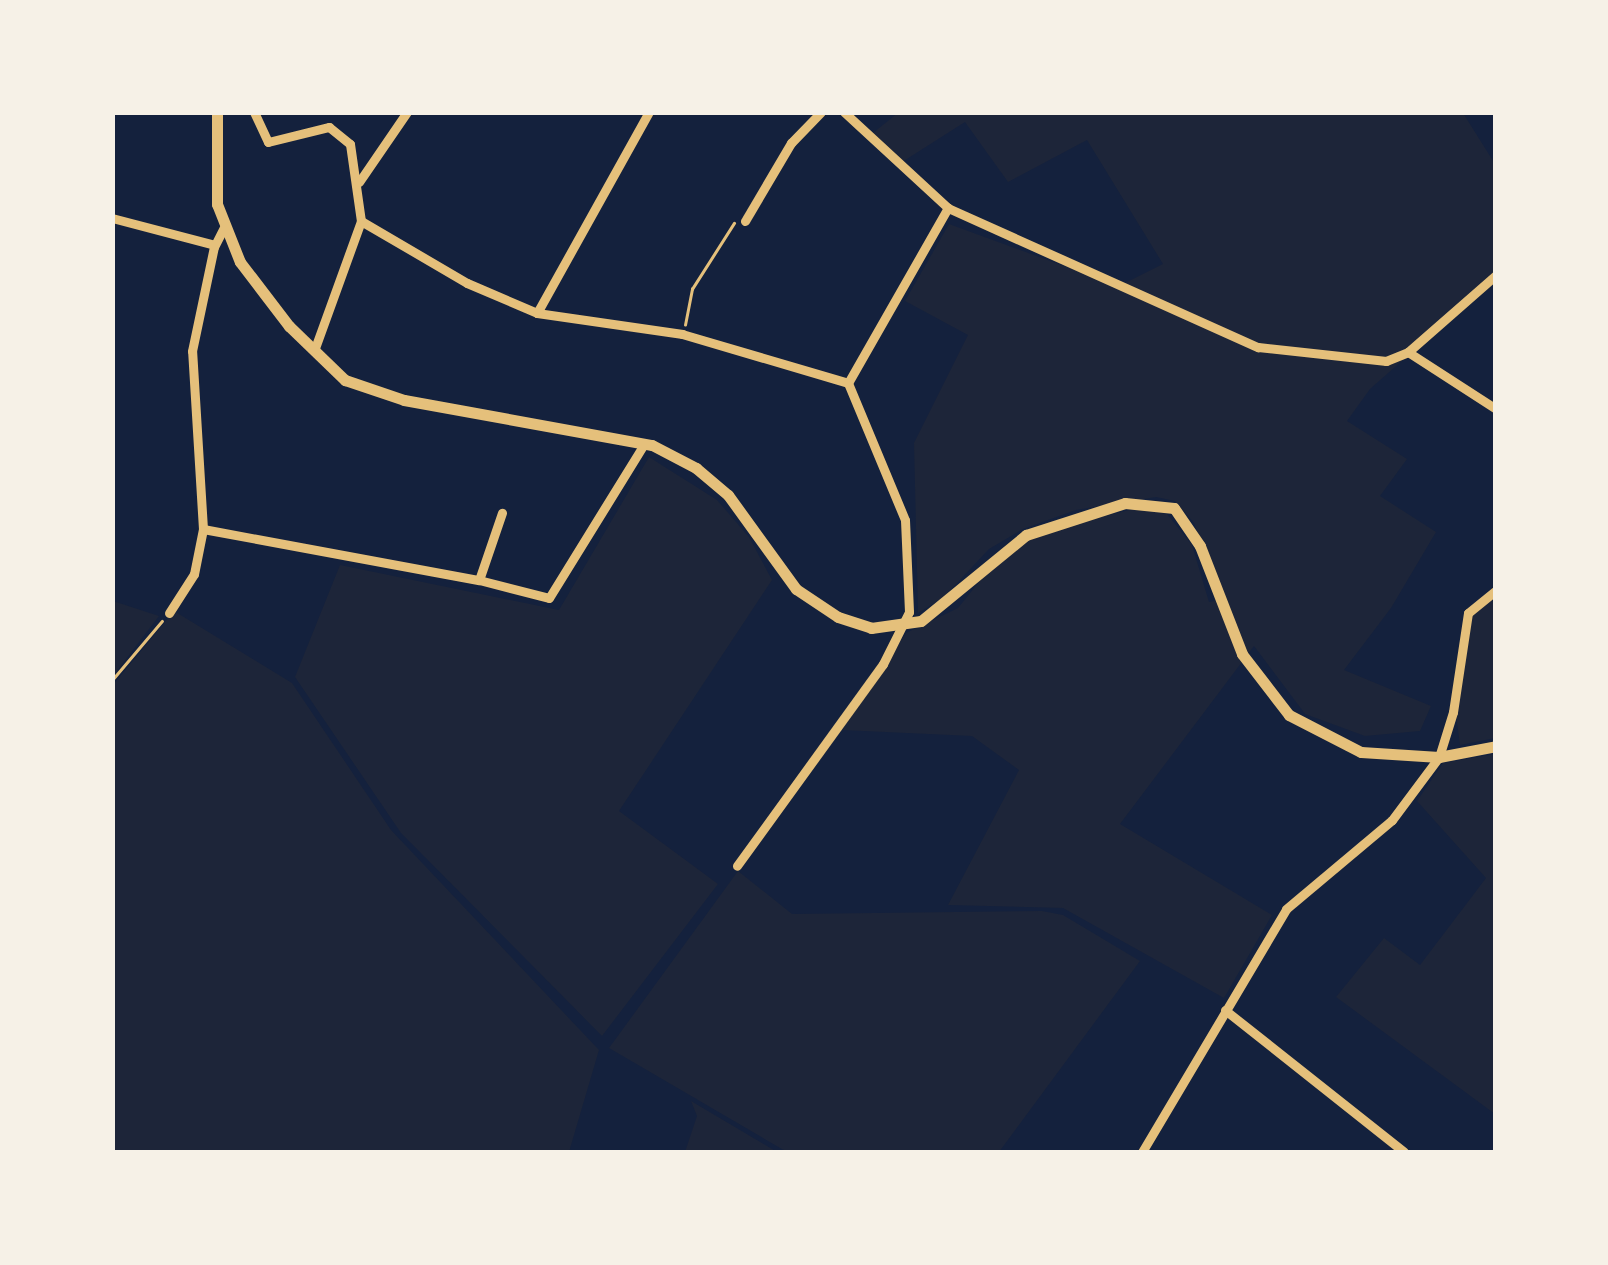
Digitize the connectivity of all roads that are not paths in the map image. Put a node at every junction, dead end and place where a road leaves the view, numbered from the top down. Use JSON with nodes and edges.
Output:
{"nodes":[{"id":1,"x":217,"y":112,"type":"edge"},
{"id":2,"x":254,"y":112,"type":"edge"},
{"id":3,"x":407,"y":112,"type":"edge"},
{"id":4,"x":649,"y":112,"type":"edge"},
{"id":5,"x":821,"y":112,"type":"edge"},
{"id":6,"x":844,"y":112,"type":"edge"},
{"id":7,"x":359,"y":182,"type":"junction"},
{"id":8,"x":948,"y":208,"type":"junction"},
{"id":9,"x":112,"y":218,"type":"edge"},
{"id":10,"x":361,"y":221,"type":"junction"},
{"id":11,"x":745,"y":221,"type":"road end"},
{"id":12,"x":224,"y":227,"type":"junction"},
{"id":13,"x":215,"y":245,"type":"junction"},
{"id":14,"x":1496,"y":276,"type":"edge"},
{"id":15,"x":537,"y":313,"type":"junction"},
{"id":16,"x":314,"y":351,"type":"junction"},
{"id":17,"x":1408,"y":352,"type":"junction"},
{"id":18,"x":848,"y":383,"type":"junction"},
{"id":19,"x":1496,"y":410,"type":"edge"},
{"id":20,"x":644,"y":444,"type":"junction"},
{"id":21,"x":502,"y":513,"type":"dead end"},
{"id":22,"x":203,"y":530,"type":"junction"},
{"id":23,"x":479,"y":580,"type":"junction"},
{"id":24,"x":1496,"y":590,"type":"edge"},
{"id":25,"x":169,"y":612,"type":"road end"},
{"id":26,"x":903,"y":626,"type":"junction"},
{"id":27,"x":1496,"y":746,"type":"edge"},
{"id":28,"x":1439,"y":757,"type":"junction"},
{"id":29,"x":737,"y":866,"type":"dead end"},
{"id":30,"x":1225,"y":1010,"type":"junction"},
{"id":31,"x":1142,"y":1152,"type":"edge"},
{"id":32,"x":1404,"y":1152,"type":"edge"}],
"edges":[{"from":1,"to":12,"type":"main road"},
{"from":2,"to":7,"type":"street"},
{"from":3,"to":7,"type":"street"},
{"from":4,"to":15,"type":"street"},
{"from":5,"to":11,"type":"street"},
{"from":6,"to":8,"type":"street"},
{"from":7,"to":10,"type":"street"},
{"from":8,"to":17,"type":"street"},
{"from":8,"to":18,"type":"street"},
{"from":9,"to":13,"type":"street"},
{"from":10,"to":15,"type":"street"},
{"from":10,"to":16,"type":"street"},
{"from":12,"to":13,"type":"street"},
{"from":12,"to":16,"type":"main road"},
{"from":13,"to":22,"type":"street"},
{"from":14,"to":17,"type":"street"},
{"from":15,"to":18,"type":"street"},
{"from":16,"to":20,"type":"main road"},
{"from":17,"to":19,"type":"street"},
{"from":18,"to":26,"type":"street"},
{"from":20,"to":23,"type":"street"},
{"from":20,"to":26,"type":"main road"},
{"from":21,"to":23,"type":"street"},
{"from":22,"to":23,"type":"street"},
{"from":22,"to":25,"type":"street"},
{"from":24,"to":28,"type":"street"},
{"from":26,"to":28,"type":"main road"},
{"from":26,"to":29,"type":"street"},
{"from":27,"to":28,"type":"main road"},
{"from":28,"to":30,"type":"street"},
{"from":30,"to":31,"type":"street"},
{"from":30,"to":32,"type":"street"}]}
